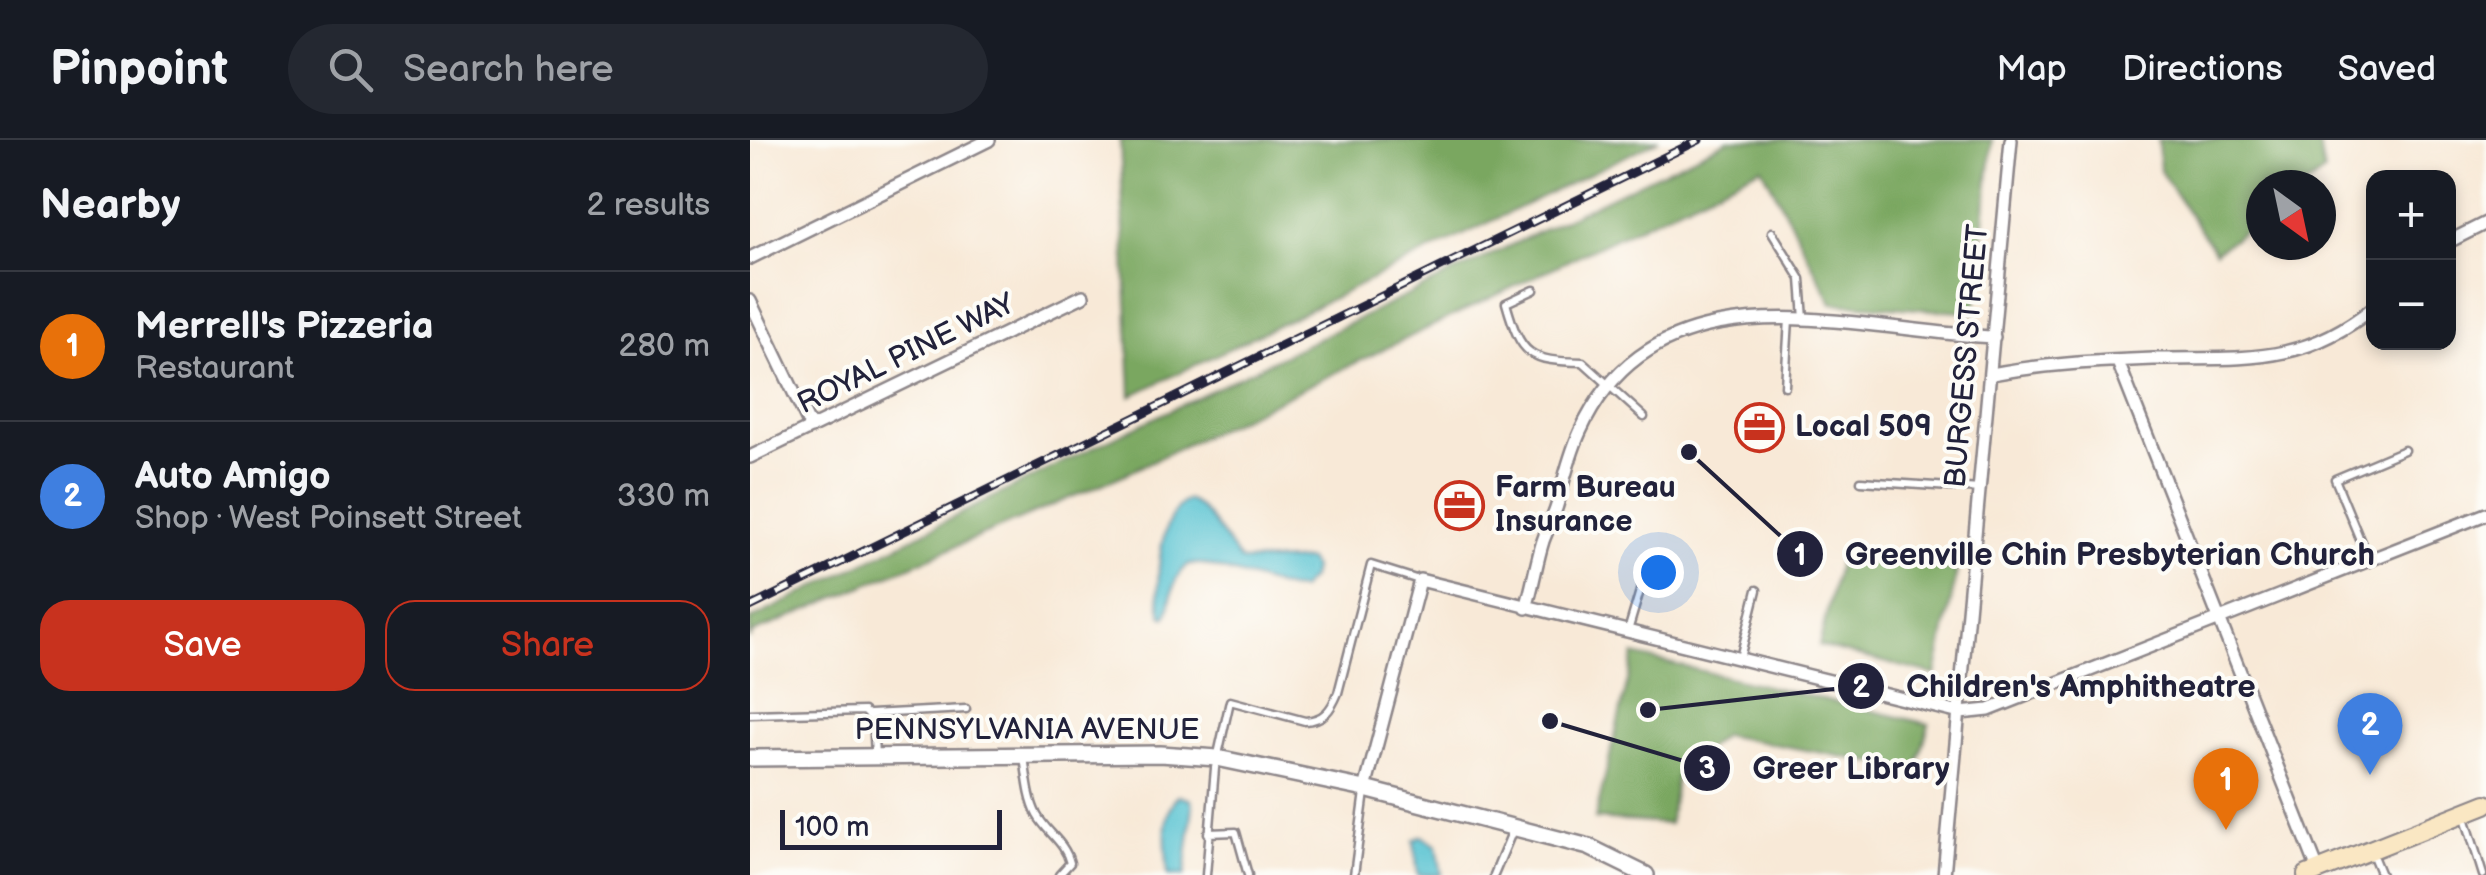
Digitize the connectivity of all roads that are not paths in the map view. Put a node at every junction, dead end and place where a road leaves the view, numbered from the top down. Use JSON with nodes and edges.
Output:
{"nodes":[{"id":1,"x":989,"y":140,"type":"edge"},
{"id":2,"x":2011,"y":140,"type":"edge"},
{"id":3,"x":2486,"y":222,"type":"edge"},
{"id":4,"x":1772,"y":232,"type":"dead end"},
{"id":5,"x":2456,"y":238,"type":"edge"},
{"id":6,"x":750,"y":258,"type":"edge"},
{"id":7,"x":1534,"y":290,"type":"dead end"},
{"id":8,"x":1083,"y":296,"type":"dead end"},
{"id":9,"x":750,"y":301,"type":"edge"},
{"id":10,"x":2366,"y":313,"type":"edge"},
{"id":11,"x":1789,"y":318,"type":"junction"},
{"id":12,"x":1804,"y":320,"type":"junction"},
{"id":13,"x":1994,"y":336,"type":"junction"},
{"id":14,"x":2118,"y":362,"type":"junction"},
{"id":15,"x":1992,"y":374,"type":"junction"},
{"id":16,"x":1785,"y":386,"type":"dead end"},
{"id":17,"x":1610,"y":387,"type":"junction"},
{"id":18,"x":1644,"y":417,"type":"dead end"},
{"id":19,"x":811,"y":428,"type":"junction"},
{"id":20,"x":2404,"y":450,"type":"dead end"},
{"id":21,"x":750,"y":457,"type":"edge"},
{"id":22,"x":1861,"y":481,"type":"dead end"},
{"id":23,"x":1981,"y":489,"type":"junction"},
{"id":24,"x":2486,"y":514,"type":"edge"},
{"id":25,"x":2369,"y":560,"type":"junction"},
{"id":26,"x":1420,"y":580,"type":"junction"},
{"id":27,"x":1642,"y":584,"type":"dead end"},
{"id":28,"x":1757,"y":590,"type":"dead end"},
{"id":29,"x":1526,"y":608,"type":"junction"},
{"id":30,"x":2218,"y":620,"type":"junction"},
{"id":31,"x":1628,"y":633,"type":"junction"},
{"id":32,"x":1740,"y":660,"type":"junction"},
{"id":33,"x":966,"y":709,"type":"dead end"},
{"id":34,"x":1960,"y":713,"type":"junction"},
{"id":35,"x":750,"y":714,"type":"edge"},
{"id":36,"x":870,"y":714,"type":"junction"},
{"id":37,"x":1024,"y":756,"type":"junction"},
{"id":38,"x":874,"y":757,"type":"junction"},
{"id":39,"x":750,"y":758,"type":"edge"},
{"id":40,"x":1217,"y":758,"type":"junction"},
{"id":41,"x":1365,"y":789,"type":"junction"},
{"id":42,"x":2486,"y":804,"type":"edge"},
{"id":43,"x":2464,"y":812,"type":"junction"},
{"id":44,"x":1514,"y":827,"type":"junction"},
{"id":45,"x":1208,"y":832,"type":"junction"},
{"id":46,"x":2486,"y":848,"type":"edge"},
{"id":47,"x":2370,"y":850,"type":"junction"},
{"id":48,"x":2477,"y":852,"type":"junction"},
{"id":49,"x":1638,"y":873,"type":"edge"},
{"id":50,"x":2312,"y":873,"type":"edge"},
{"id":51,"x":1058,"y":875,"type":"edge"},
{"id":52,"x":1206,"y":875,"type":"edge"},
{"id":53,"x":1248,"y":875,"type":"edge"},
{"id":54,"x":1354,"y":875,"type":"edge"},
{"id":55,"x":1494,"y":875,"type":"edge"},
{"id":56,"x":1944,"y":875,"type":"edge"},
{"id":57,"x":2382,"y":875,"type":"edge"},
{"id":58,"x":2483,"y":875,"type":"edge"}],
"edges":[{"from":1,"to":6,"type":"street"},
{"from":2,"to":13,"type":"street","name":"BURGESS STREET"},
{"from":3,"to":5,"type":"street"},
{"from":4,"to":12,"type":"lane"},
{"from":7,"to":17,"type":"lane"},
{"from":8,"to":19,"type":"street","name":"ROYAL PINE WAY"},
{"from":9,"to":19,"type":"street"},
{"from":10,"to":14,"type":"street"},
{"from":11,"to":12,"type":"street"},
{"from":11,"to":16,"type":"lane"},
{"from":11,"to":17,"type":"street"},
{"from":12,"to":13,"type":"street"},
{"from":13,"to":15,"type":"street","name":"BURGESS STREET"},
{"from":14,"to":15,"type":"street"},
{"from":14,"to":30,"type":"street"},
{"from":15,"to":23,"type":"street","name":"BURGESS STREET"},
{"from":17,"to":18,"type":"lane"},
{"from":17,"to":29,"type":"street"},
{"from":19,"to":21,"type":"street","name":"ROYAL PINE WAY"},
{"from":20,"to":25,"type":"lane"},
{"from":22,"to":23,"type":"lane"},
{"from":23,"to":34,"type":"street","name":"BURGESS STREET"},
{"from":24,"to":25,"type":"street"},
{"from":25,"to":30,"type":"street"},
{"from":26,"to":29,"type":"street"},
{"from":26,"to":40,"type":"lane"},
{"from":26,"to":41,"type":"street"},
{"from":27,"to":31,"type":"lane"},
{"from":28,"to":32,"type":"lane"},
{"from":29,"to":31,"type":"street"},
{"from":30,"to":34,"type":"street"},
{"from":30,"to":50,"type":"street"},
{"from":31,"to":32,"type":"street"},
{"from":32,"to":34,"type":"street"},
{"from":33,"to":36,"type":"lane"},
{"from":34,"to":56,"type":"street","name":"BURGESS STREET"},
{"from":35,"to":36,"type":"lane"},
{"from":36,"to":38,"type":"lane"},
{"from":37,"to":38,"type":"street","name":"PENNSYLVANIA AVENUE"},
{"from":37,"to":40,"type":"street","name":"PENNSYLVANIA AVENUE"},
{"from":37,"to":51,"type":"lane"},
{"from":38,"to":39,"type":"street","name":"PENNSYLVANIA AVENUE"},
{"from":40,"to":41,"type":"street","name":"PENNSYLVANIA AVENUE"},
{"from":40,"to":45,"type":"lane"},
{"from":41,"to":44,"type":"street","name":"PENNSYLVANIA AVENUE"},
{"from":41,"to":54,"type":"lane"},
{"from":42,"to":43,"type":"main road"},
{"from":43,"to":47,"type":"main road"},
{"from":43,"to":48,"type":"lane"},
{"from":44,"to":49,"type":"street","name":"PENNSYLVANIA AVENUE"},
{"from":44,"to":55,"type":"lane"},
{"from":45,"to":52,"type":"lane"},
{"from":45,"to":53,"type":"lane"},
{"from":46,"to":48,"type":"lane"},
{"from":47,"to":50,"type":"main road"},
{"from":47,"to":57,"type":"lane"},
{"from":48,"to":58,"type":"lane"}]}
